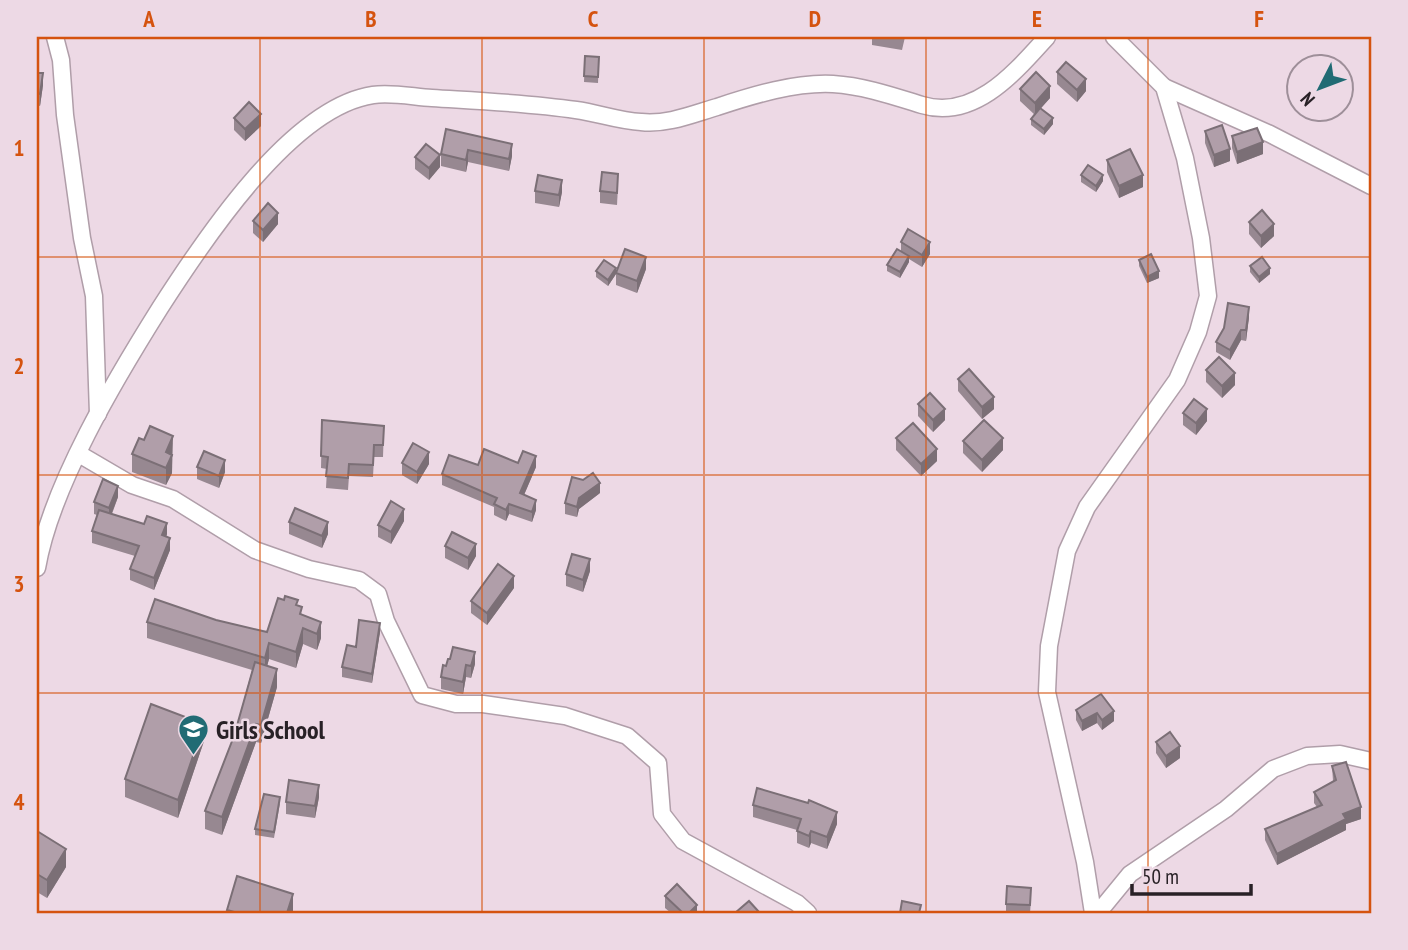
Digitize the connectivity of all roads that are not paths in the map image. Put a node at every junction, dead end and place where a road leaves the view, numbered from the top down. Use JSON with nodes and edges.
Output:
{"nodes":[{"id":1,"x":55,"y":37,"type":"edge"},
{"id":2,"x":1047,"y":37,"type":"edge"},
{"id":3,"x":1114,"y":37,"type":"edge"},
{"id":4,"x":1164,"y":87,"type":"junction"},
{"id":5,"x":1371,"y":186,"type":"edge"},
{"id":6,"x":98,"y":416,"type":"junction"},
{"id":7,"x":79,"y":454,"type":"junction"},
{"id":8,"x":37,"y":568,"type":"edge"},
{"id":9,"x":1371,"y":761,"type":"edge"},
{"id":10,"x":808,"y":913,"type":"edge"},
{"id":11,"x":1096,"y":913,"type":"edge"}],
"edges":[{"from":1,"to":6,"type":"street"},
{"from":2,"to":6,"type":"street"},
{"from":3,"to":4,"type":"street"},
{"from":4,"to":5,"type":"street"},
{"from":4,"to":11,"type":"street"},
{"from":6,"to":7,"type":"street"},
{"from":7,"to":8,"type":"street"},
{"from":7,"to":10,"type":"street"},
{"from":9,"to":11,"type":"street"}]}
